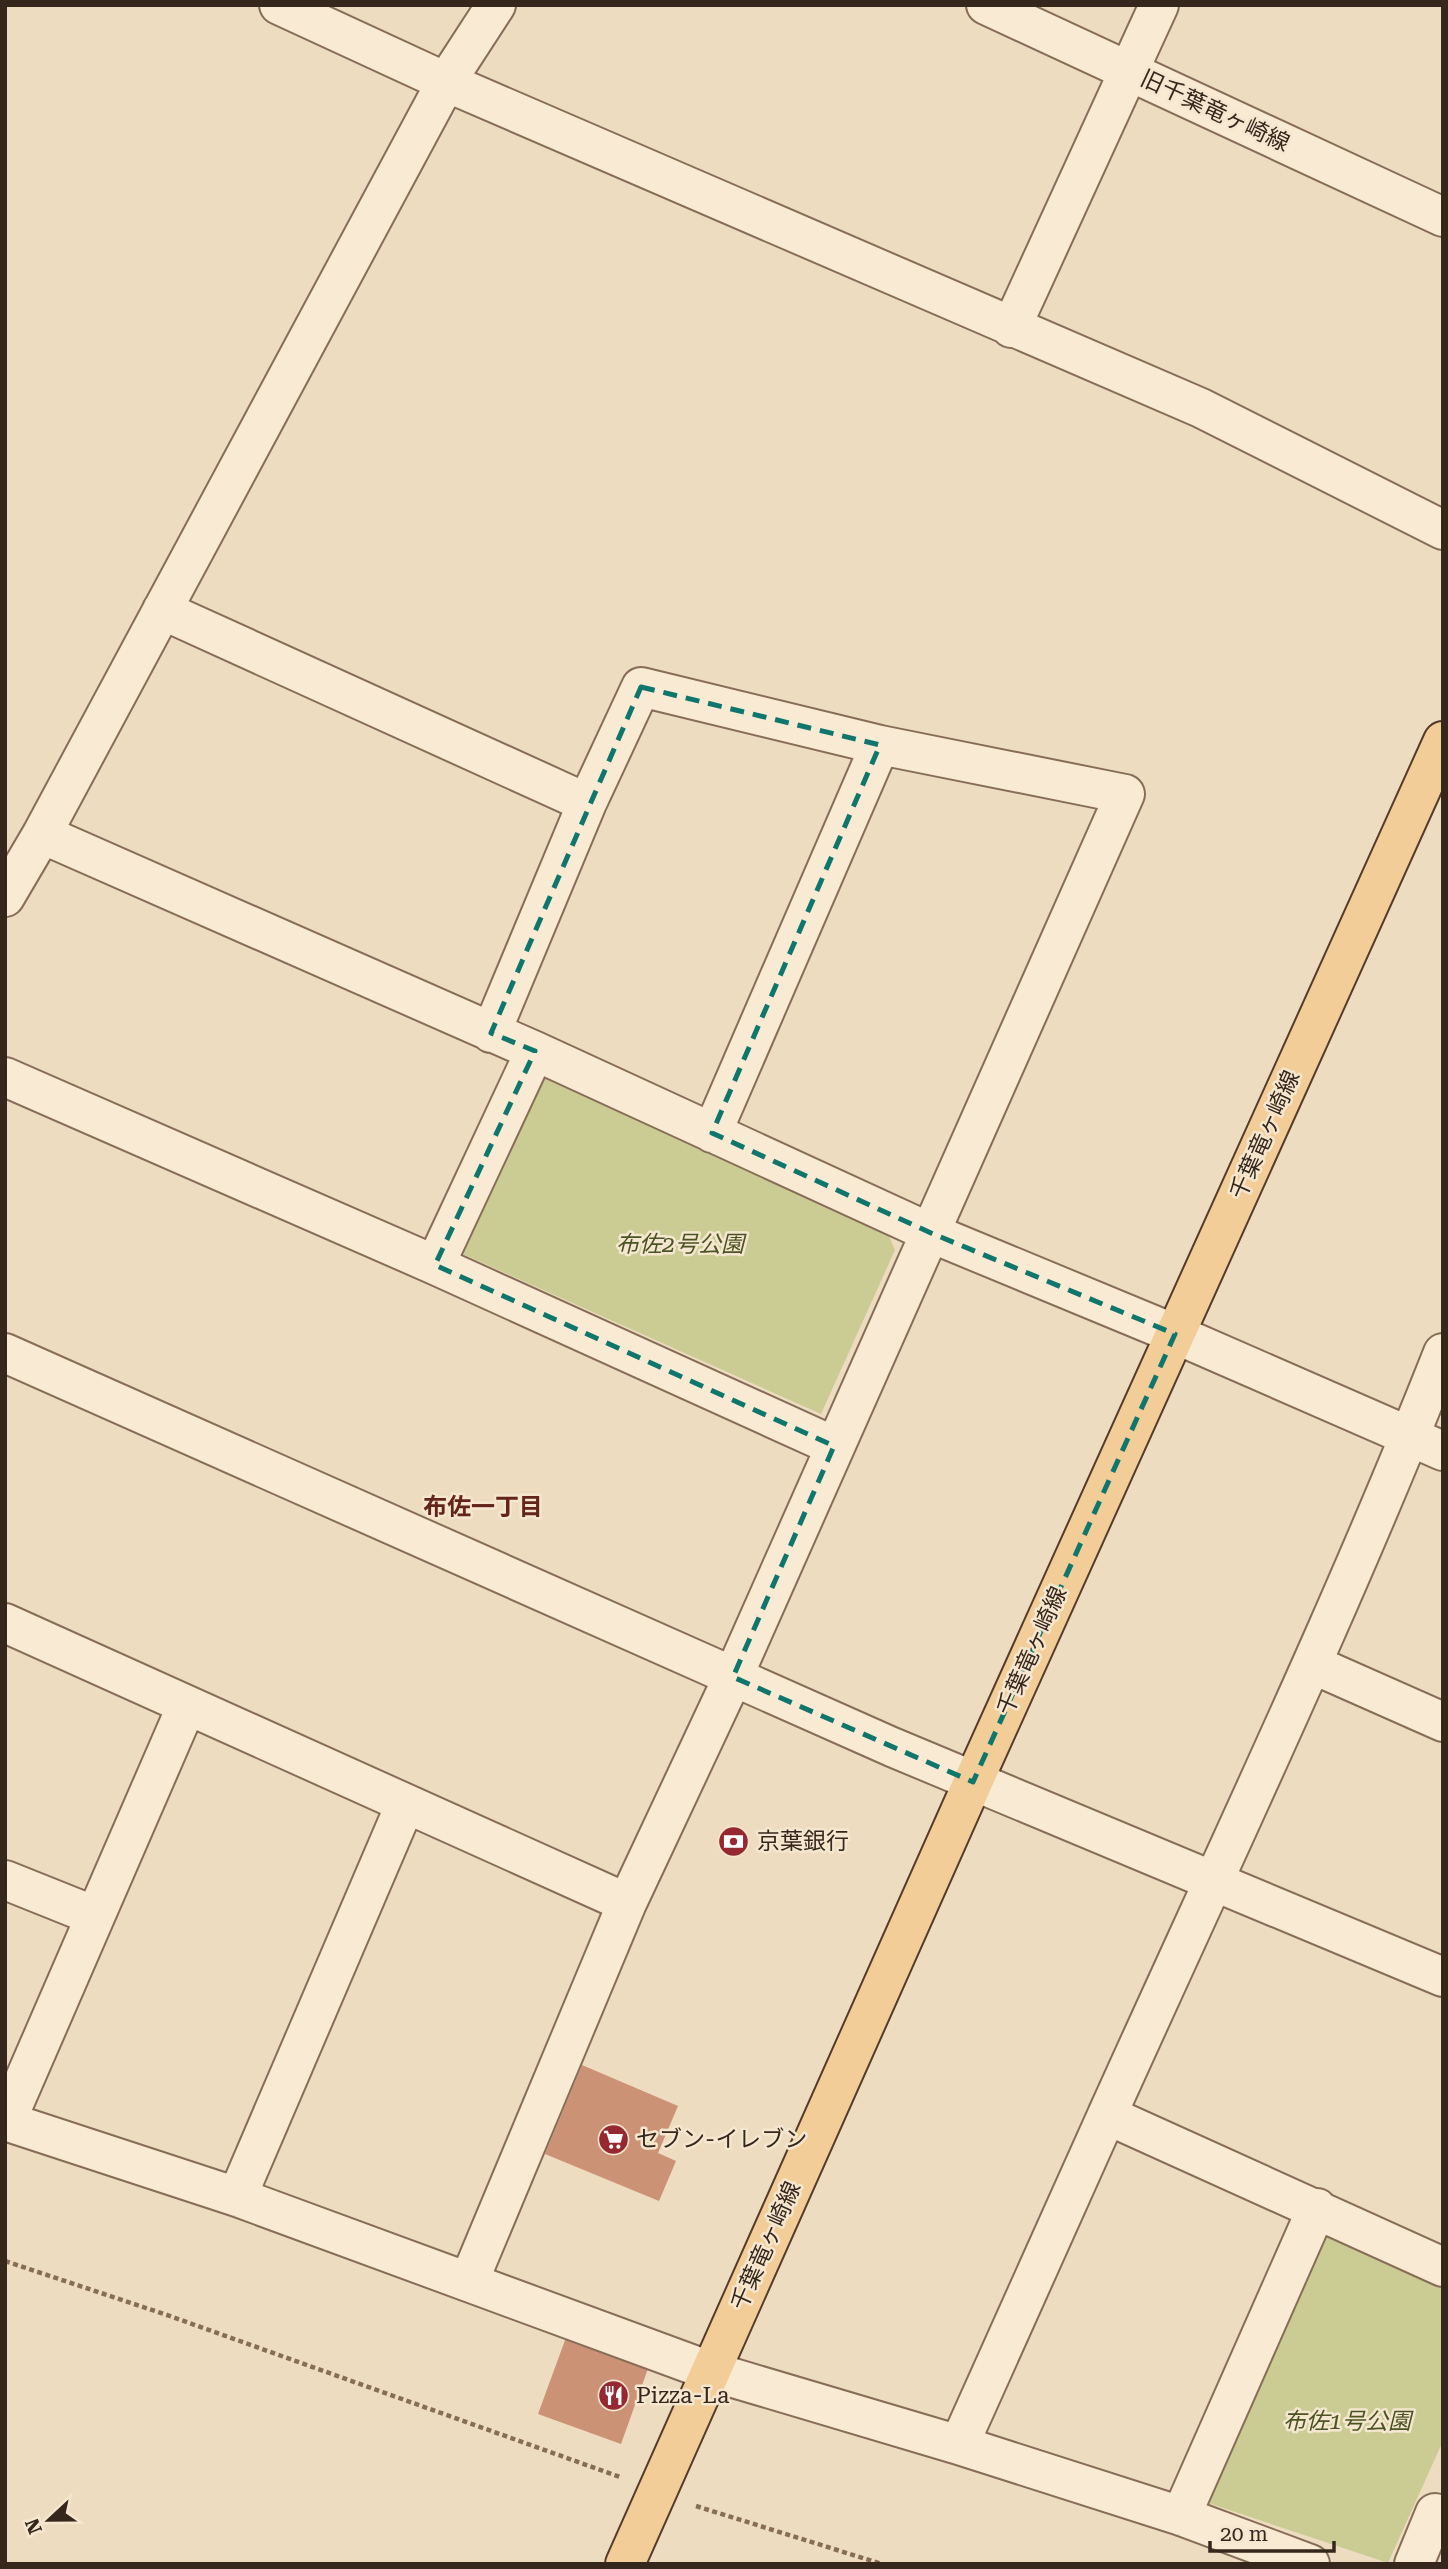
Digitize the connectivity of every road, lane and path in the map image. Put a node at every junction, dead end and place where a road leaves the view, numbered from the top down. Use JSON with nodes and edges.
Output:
{"nodes":[{"id":1,"x":279,"y":5,"type":"edge"},
{"id":2,"x":496,"y":5,"type":"edge"},
{"id":3,"x":986,"y":5,"type":"edge"},
{"id":4,"x":1159,"y":5,"type":"edge"},
{"id":5,"x":1128,"y":71,"type":"junction"},
{"id":6,"x":446,"y":82,"type":"junction"},
{"id":7,"x":1443,"y":217,"type":"edge"},
{"id":8,"x":1011,"y":328,"type":"junction"},
{"id":9,"x":1443,"y":530,"type":"edge"},
{"id":10,"x":162,"y":610,"type":"junction"},
{"id":11,"x":1443,"y":741,"type":"edge"},
{"id":12,"x":880,"y":745,"type":"junction"},
{"id":13,"x":587,"y":803,"type":"junction"},
{"id":14,"x":42,"y":834,"type":"junction"},
{"id":15,"x":5,"y":897,"type":"edge"},
{"id":16,"x":491,"y":1033,"type":"junction"},
{"id":17,"x":535,"y":1051,"type":"junction"},
{"id":18,"x":5,"y":1077,"type":"edge"},
{"id":19,"x":712,"y":1133,"type":"junction"},
{"id":20,"x":931,"y":1233,"type":"junction"},
{"id":21,"x":435,"y":1265,"type":"junction"},
{"id":22,"x":1175,"y":1334,"type":"junction"},
{"id":23,"x":5,"y":1353,"type":"edge"},
{"id":24,"x":1443,"y":1353,"type":"edge"},
{"id":25,"x":1426,"y":1444,"type":"edge"},
{"id":26,"x":834,"y":1446,"type":"junction"},
{"id":27,"x":5,"y":1623,"type":"edge"},
{"id":28,"x":1312,"y":1664,"type":"junction"},
{"id":29,"x":733,"y":1677,"type":"junction"},
{"id":30,"x":187,"y":1705,"type":"junction"},
{"id":31,"x":1443,"y":1722,"type":"edge"},
{"id":32,"x":973,"y":1782,"type":"junction"},
{"id":33,"x":405,"y":1805,"type":"junction"},
{"id":34,"x":5,"y":1881,"type":"edge"},
{"id":35,"x":1212,"y":1881,"type":"junction"},
{"id":36,"x":627,"y":1903,"type":"junction"},
{"id":37,"x":95,"y":1916,"type":"junction"},
{"id":38,"x":1443,"y":1977,"type":"edge"},
{"id":39,"x":1107,"y":2115,"type":"junction"},
{"id":40,"x":6,"y":2122,"type":"edge"},
{"id":41,"x":237,"y":2197,"type":"junction"},
{"id":42,"x":1317,"y":2208,"type":"junction"},
{"id":43,"x":5,"y":2261,"type":"edge"},
{"id":44,"x":1443,"y":2267,"type":"edge"},
{"id":45,"x":469,"y":2281,"type":"junction"},
{"id":46,"x":710,"y":2371,"type":"junction"},
{"id":47,"x":959,"y":2445,"type":"junction"},
{"id":48,"x":621,"y":2478,"type":"dead end"},
{"id":49,"x":688,"y":2503,"type":"dead end"},
{"id":50,"x":1440,"y":2508,"type":"edge"},
{"id":51,"x":1181,"y":2516,"type":"junction"},
{"id":52,"x":625,"y":2564,"type":"edge"},
{"id":53,"x":882,"y":2564,"type":"edge"},
{"id":54,"x":1310,"y":2564,"type":"edge"},
{"id":55,"x":1414,"y":2564,"type":"edge"}],
"edges":[{"from":1,"to":6,"type":"street"},
{"from":2,"to":6,"type":"street"},
{"from":3,"to":5,"type":"street","name":"旧千葉竜ヶ崎線"},
{"from":4,"to":5,"type":"street"},
{"from":5,"to":7,"type":"street","name":"旧千葉竜ヶ崎線"},
{"from":5,"to":8,"type":"street"},
{"from":6,"to":8,"type":"street"},
{"from":6,"to":10,"type":"street"},
{"from":8,"to":9,"type":"street"},
{"from":10,"to":13,"type":"street"},
{"from":10,"to":14,"type":"street"},
{"from":11,"to":22,"type":"main road","name":"千葉竜ヶ崎線"},
{"from":12,"to":13,"type":"street"},
{"from":12,"to":19,"type":"street"},
{"from":12,"to":20,"type":"street"},
{"from":13,"to":16,"type":"street"},
{"from":14,"to":15,"type":"street"},
{"from":14,"to":16,"type":"street"},
{"from":16,"to":17,"type":"street"},
{"from":17,"to":19,"type":"street"},
{"from":17,"to":21,"type":"street"},
{"from":18,"to":21,"type":"street"},
{"from":19,"to":20,"type":"street"},
{"from":20,"to":22,"type":"street"},
{"from":20,"to":26,"type":"street"},
{"from":21,"to":26,"type":"street"},
{"from":22,"to":25,"type":"street"},
{"from":22,"to":32,"type":"main road","name":"千葉竜ヶ崎線"},
{"from":23,"to":29,"type":"street"},
{"from":24,"to":25,"type":"street"},
{"from":25,"to":28,"type":"street"},
{"from":26,"to":29,"type":"street"},
{"from":27,"to":30,"type":"street"},
{"from":28,"to":31,"type":"street"},
{"from":28,"to":35,"type":"street"},
{"from":29,"to":32,"type":"street"},
{"from":29,"to":36,"type":"street"},
{"from":30,"to":33,"type":"street"},
{"from":30,"to":37,"type":"street"},
{"from":32,"to":35,"type":"street"},
{"from":32,"to":46,"type":"main road","name":"千葉竜ヶ崎線"},
{"from":33,"to":36,"type":"street"},
{"from":33,"to":41,"type":"street"},
{"from":34,"to":37,"type":"street"},
{"from":35,"to":38,"type":"street"},
{"from":35,"to":39,"type":"street"},
{"from":36,"to":45,"type":"street"},
{"from":37,"to":40,"type":"street"},
{"from":39,"to":42,"type":"street"},
{"from":39,"to":47,"type":"street"},
{"from":40,"to":41,"type":"street"},
{"from":41,"to":45,"type":"street"},
{"from":42,"to":44,"type":"street"},
{"from":42,"to":51,"type":"street"},
{"from":43,"to":48,"type":"path"},
{"from":45,"to":46,"type":"street"},
{"from":46,"to":47,"type":"street"},
{"from":46,"to":52,"type":"main road","name":"千葉竜ヶ崎線"},
{"from":47,"to":51,"type":"street"},
{"from":49,"to":53,"type":"path"},
{"from":50,"to":55,"type":"street"},
{"from":51,"to":54,"type":"street"}]}
